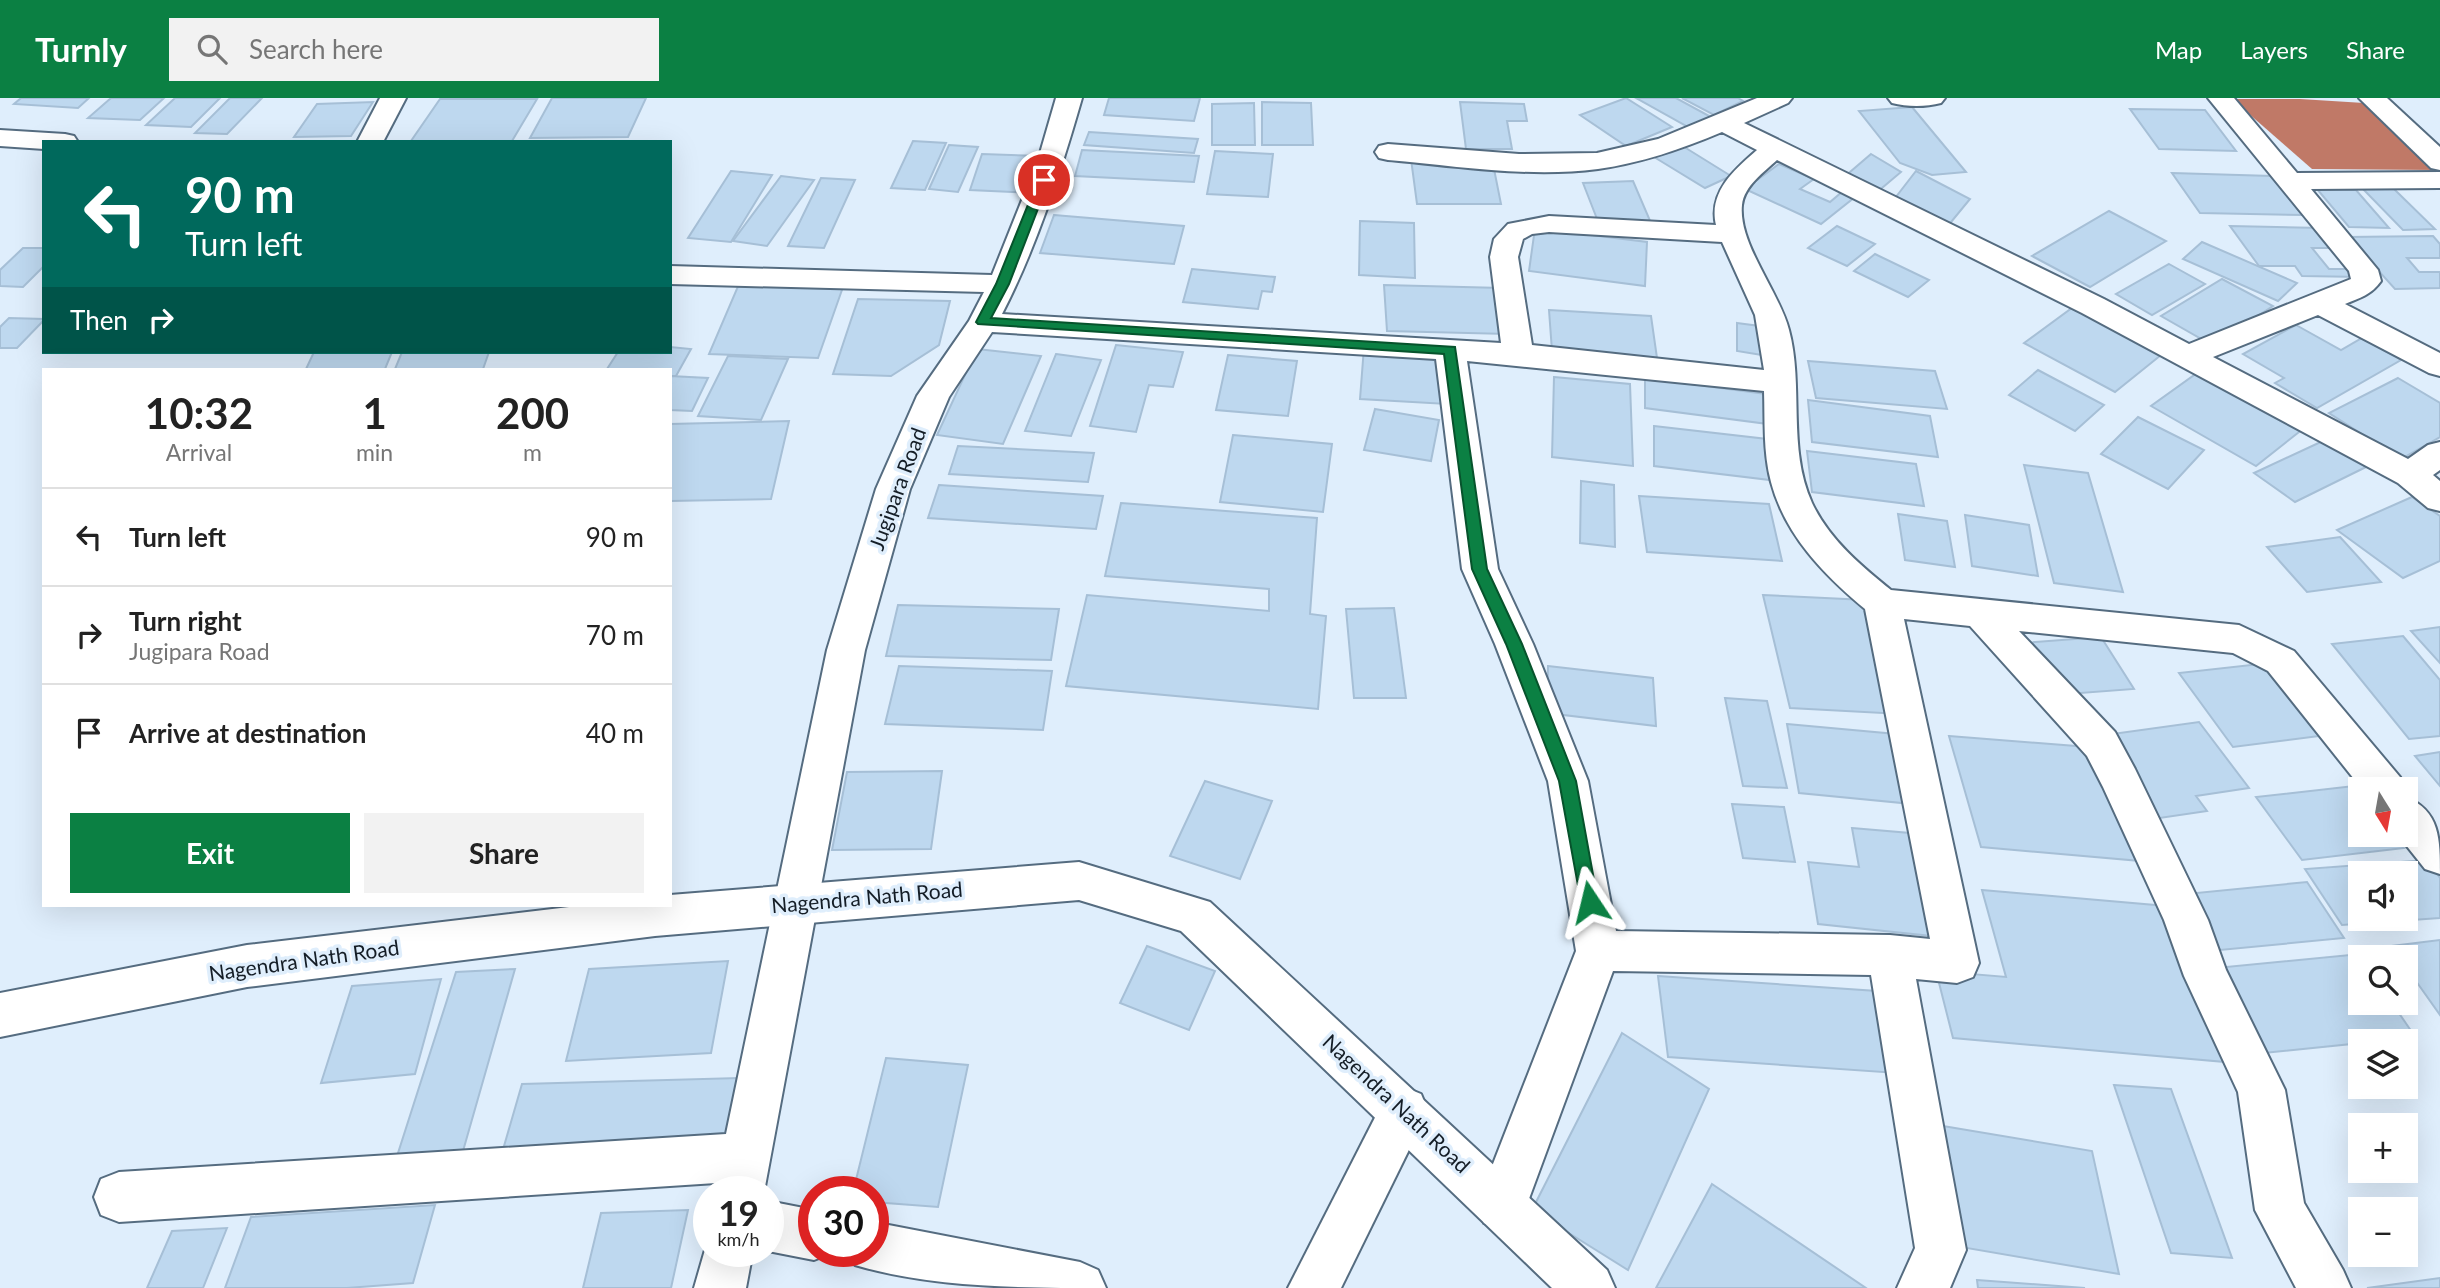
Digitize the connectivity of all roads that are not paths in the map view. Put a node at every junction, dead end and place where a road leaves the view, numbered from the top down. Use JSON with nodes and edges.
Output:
{"nodes":[{"id":1,"x":393,"y":98,"type":"edge"},
{"id":2,"x":1069,"y":98,"type":"edge"},
{"id":3,"x":1779,"y":98,"type":"edge"},
{"id":4,"x":1901,"y":98,"type":"edge"},
{"id":5,"x":1932,"y":98,"type":"edge"},
{"id":6,"x":2221,"y":98,"type":"edge"},
{"id":7,"x":2372,"y":98,"type":"edge"},
{"id":8,"x":1722,"y":122,"type":"junction"},
{"id":9,"x":0,"y":138,"type":"edge"},
{"id":10,"x":371,"y":140,"type":"edge"},
{"id":11,"x":42,"y":141,"type":"edge"},
{"id":12,"x":1773,"y":149,"type":"junction"},
{"id":13,"x":1388,"y":152,"type":"dead end"},
{"id":14,"x":2440,"y":162,"type":"edge"},
{"id":15,"x":2440,"y":180,"type":"edge"},
{"id":16,"x":2289,"y":181,"type":"junction"},
{"id":17,"x":1733,"y":234,"type":"junction"},
{"id":18,"x":672,"y":275,"type":"edge"},
{"id":19,"x":1003,"y":284,"type":"junction"},
{"id":20,"x":2319,"y":303,"type":"junction"},
{"id":21,"x":983,"y":322,"type":"junction"},
{"id":22,"x":1450,"y":350,"type":"junction"},
{"id":23,"x":1518,"y":354,"type":"junction"},
{"id":24,"x":2187,"y":356,"type":"junction"},
{"id":25,"x":2440,"y":366,"type":"edge"},
{"id":26,"x":1781,"y":382,"type":"junction"},
{"id":27,"x":2440,"y":453,"type":"edge"},
{"id":28,"x":2425,"y":481,"type":"edge"},
{"id":29,"x":2440,"y":499,"type":"edge"},
{"id":30,"x":1882,"y":604,"type":"junction"},
{"id":31,"x":1980,"y":613,"type":"junction"},
{"id":32,"x":2376,"y":777,"type":"edge"},
{"id":33,"x":2418,"y":829,"type":"edge"},
{"id":34,"x":2440,"y":856,"type":"edge"},
{"id":35,"x":795,"y":904,"type":"junction"},
{"id":36,"x":1598,"y":951,"type":"junction"},
{"id":37,"x":1891,"y":955,"type":"junction"},
{"id":38,"x":0,"y":1016,"type":"edge"},
{"id":39,"x":1404,"y":1111,"type":"junction"},
{"id":40,"x":742,"y":1174,"type":"edge"},
{"id":41,"x":119,"y":1197,"type":"dead end"},
{"id":42,"x":1502,"y":1205,"type":"junction"},
{"id":43,"x":889,"y":1250,"type":"edge"},
{"id":44,"x":725,"y":1267,"type":"edge"},
{"id":45,"x":720,"y":1288,"type":"edge"},
{"id":46,"x":1080,"y":1288,"type":"edge"},
{"id":47,"x":1314,"y":1288,"type":"edge"},
{"id":48,"x":1588,"y":1288,"type":"edge"},
{"id":49,"x":1923,"y":1288,"type":"edge"},
{"id":50,"x":2325,"y":1288,"type":"edge"}],
"edges":[{"from":1,"to":10,"type":"street"},
{"from":2,"to":19,"type":"street","name":"Jugipara Road"},
{"from":3,"to":8,"type":"street"},
{"from":4,"to":5,"type":"street"},
{"from":6,"to":16,"type":"street"},
{"from":7,"to":14,"type":"street"},
{"from":8,"to":12,"type":"street"},
{"from":8,"to":13,"type":"street"},
{"from":9,"to":11,"type":"street"},
{"from":12,"to":17,"type":"street"},
{"from":12,"to":24,"type":"street"},
{"from":15,"to":16,"type":"street"},
{"from":16,"to":20,"type":"street"},
{"from":17,"to":23,"type":"street"},
{"from":17,"to":26,"type":"street"},
{"from":18,"to":19,"type":"street"},
{"from":19,"to":21,"type":"street","name":"Jugipara Road"},
{"from":20,"to":24,"type":"street"},
{"from":20,"to":25,"type":"street"},
{"from":21,"to":22,"type":"street"},
{"from":21,"to":35,"type":"street","name":"Jugipara Road"},
{"from":22,"to":23,"type":"street"},
{"from":22,"to":36,"type":"street"},
{"from":23,"to":26,"type":"street"},
{"from":24,"to":28,"type":"street"},
{"from":26,"to":30,"type":"street"},
{"from":27,"to":28,"type":"street"},
{"from":28,"to":29,"type":"street"},
{"from":30,"to":31,"type":"street"},
{"from":30,"to":37,"type":"street"},
{"from":31,"to":32,"type":"street"},
{"from":31,"to":50,"type":"street"},
{"from":33,"to":34,"type":"street"},
{"from":35,"to":38,"type":"street","name":"Nagendra Nath Road"},
{"from":35,"to":39,"type":"street","name":"Nagendra Nath Road"},
{"from":35,"to":40,"type":"street","name":"Jugipara Road"},
{"from":36,"to":37,"type":"street"},
{"from":36,"to":42,"type":"street"},
{"from":37,"to":49,"type":"street"},
{"from":39,"to":42,"type":"street","name":"Nagendra Nath Road"},
{"from":39,"to":47,"type":"street"},
{"from":40,"to":41,"type":"street"},
{"from":42,"to":48,"type":"street","name":"Nagendra Nath Road"},
{"from":43,"to":46,"type":"street"},
{"from":44,"to":45,"type":"street"}]}
